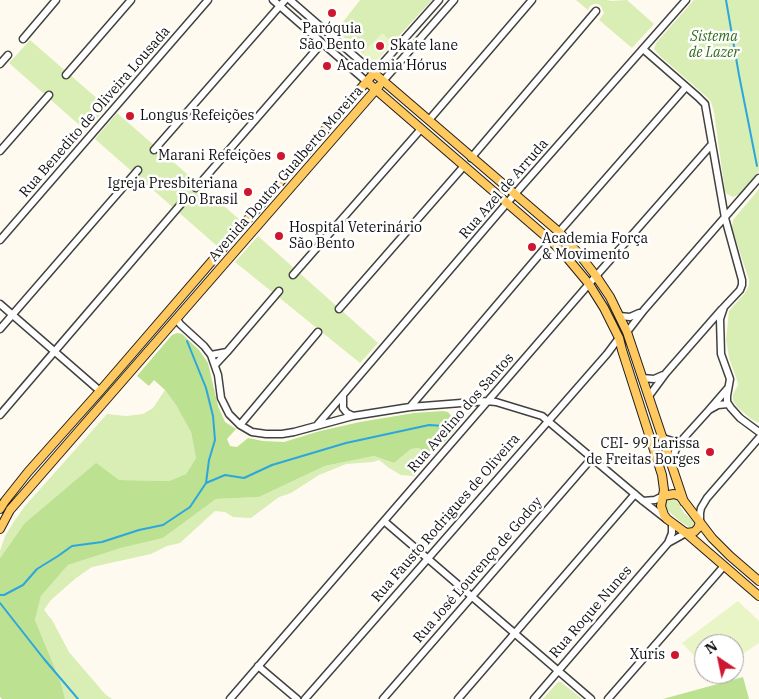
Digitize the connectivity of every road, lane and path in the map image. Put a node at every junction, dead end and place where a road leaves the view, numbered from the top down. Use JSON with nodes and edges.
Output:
{"nodes":[{"id":1,"x":56,"y":0,"type":"edge"},
{"id":2,"x":131,"y":0,"type":"edge"},
{"id":3,"x":208,"y":0,"type":"edge"},
{"id":4,"x":273,"y":0,"type":"edge"},
{"id":5,"x":285,"y":0,"type":"edge"},
{"id":6,"x":290,"y":0,"type":"edge"},
{"id":7,"x":439,"y":0,"type":"edge"},
{"id":8,"x":454,"y":0,"type":"edge"},
{"id":9,"x":532,"y":0,"type":"edge"},
{"id":10,"x":686,"y":0,"type":"edge"},
{"id":11,"x":280,"y":6,"type":"junction"},
{"id":12,"x":596,"y":11,"type":"dead end"},
{"id":13,"x":23,"y":39,"type":"dead end"},
{"id":14,"x":322,"y":43,"type":"junction"},
{"id":15,"x":643,"y":49,"type":"junction"},
{"id":16,"x":8,"y":55,"type":"dead end"},
{"id":17,"x":0,"y":64,"type":"edge"},
{"id":18,"x":374,"y":73,"type":"junction"},
{"id":19,"x":66,"y":75,"type":"dead end"},
{"id":20,"x":384,"y":81,"type":"junction"},
{"id":21,"x":367,"y":82,"type":"junction"},
{"id":22,"x":686,"y":87,"type":"junction"},
{"id":23,"x":376,"y":90,"type":"junction"},
{"id":24,"x":49,"y":95,"type":"dead end"},
{"id":25,"x":428,"y":120,"type":"junction"},
{"id":26,"x":421,"y":128,"type":"junction"},
{"id":27,"x":712,"y":144,"type":"junction"},
{"id":28,"x":154,"y":150,"type":"dead end"},
{"id":29,"x":0,"y":151,"type":"edge"},
{"id":30,"x":471,"y":158,"type":"junction"},
{"id":31,"x":464,"y":166,"type":"junction"},
{"id":32,"x":138,"y":170,"type":"dead end"},
{"id":33,"x":759,"y":178,"type":"edge"},
{"id":34,"x":196,"y":188,"type":"dead end"},
{"id":35,"x":515,"y":195,"type":"junction"},
{"id":36,"x":181,"y":204,"type":"dead end"},
{"id":37,"x":507,"y":204,"type":"junction"},
{"id":38,"x":724,"y":218,"type":"junction"},
{"id":39,"x":559,"y":232,"type":"junction"},
{"id":40,"x":0,"y":240,"type":"edge"},
{"id":41,"x":551,"y":241,"type":"junction"},
{"id":42,"x":293,"y":275,"type":"dead end"},
{"id":43,"x":596,"y":276,"type":"junction"},
{"id":44,"x":588,"y":284,"type":"junction"},
{"id":45,"x":279,"y":291,"type":"dead end"},
{"id":46,"x":0,"y":304,"type":"edge"},
{"id":47,"x":724,"y":307,"type":"junction"},
{"id":48,"x":339,"y":309,"type":"dead end"},
{"id":49,"x":644,"y":310,"type":"junction"},
{"id":50,"x":168,"y":312,"type":"junction"},
{"id":51,"x":12,"y":315,"type":"junction"},
{"id":52,"x":619,"y":316,"type":"junction"},
{"id":53,"x":177,"y":319,"type":"junction"},
{"id":54,"x":0,"y":329,"type":"edge"},
{"id":55,"x":318,"y":332,"type":"dead end"},
{"id":56,"x":627,"y":332,"type":"junction"},
{"id":57,"x":619,"y":338,"type":"junction"},
{"id":58,"x":622,"y":350,"type":"junction"},
{"id":59,"x":55,"y":352,"type":"junction"},
{"id":60,"x":227,"y":352,"type":"junction"},
{"id":61,"x":607,"y":354,"type":"junction"},
{"id":62,"x":211,"y":355,"type":"junction"},
{"id":63,"x":215,"y":365,"type":"junction"},
{"id":64,"x":666,"y":373,"type":"junction"},
{"id":65,"x":642,"y":378,"type":"junction"},
{"id":66,"x":729,"y":387,"type":"junction"},
{"id":67,"x":100,"y":392,"type":"junction"},
{"id":68,"x":343,"y":395,"type":"junction"},
{"id":69,"x":648,"y":396,"type":"junction"},
{"id":70,"x":108,"y":398,"type":"junction"},
{"id":71,"x":638,"y":400,"type":"junction"},
{"id":72,"x":487,"y":402,"type":"junction"},
{"id":73,"x":728,"y":404,"type":"junction"},
{"id":74,"x":410,"y":407,"type":"junction"},
{"id":75,"x":709,"y":410,"type":"junction"},
{"id":76,"x":0,"y":415,"type":"edge"},
{"id":77,"x":353,"y":416,"type":"junction"},
{"id":78,"x":548,"y":421,"type":"junction"},
{"id":79,"x":240,"y":425,"type":"junction"},
{"id":80,"x":317,"y":425,"type":"junction"},
{"id":81,"x":759,"y":432,"type":"edge"},
{"id":82,"x":663,"y":438,"type":"junction"},
{"id":83,"x":759,"y":438,"type":"edge"},
{"id":84,"x":682,"y":441,"type":"junction"},
{"id":85,"x":592,"y":458,"type":"junction"},
{"id":86,"x":671,"y":462,"type":"junction"},
{"id":87,"x":635,"y":494,"type":"junction"},
{"id":88,"x":663,"y":496,"type":"junction"},
{"id":89,"x":707,"y":498,"type":"junction"},
{"id":90,"x":643,"y":501,"type":"junction"},
{"id":91,"x":685,"y":503,"type":"junction"},
{"id":92,"x":0,"y":509,"type":"edge"},
{"id":93,"x":384,"y":521,"type":"junction"},
{"id":94,"x":669,"y":521,"type":"junction"},
{"id":95,"x":700,"y":522,"type":"junction"},
{"id":96,"x":0,"y":529,"type":"edge"},
{"id":97,"x":686,"y":533,"type":"junction"},
{"id":98,"x":668,"y":543,"type":"junction"},
{"id":99,"x":428,"y":558,"type":"junction"},
{"id":100,"x":724,"y":566,"type":"junction"},
{"id":101,"x":759,"y":581,"type":"edge"},
{"id":102,"x":471,"y":596,"type":"junction"},
{"id":103,"x":759,"y":596,"type":"edge"},
{"id":104,"x":515,"y":633,"type":"junction"},
{"id":105,"x":258,"y":666,"type":"junction"},
{"id":106,"x":558,"y":671,"type":"junction"},
{"id":107,"x":230,"y":699,"type":"edge"},
{"id":108,"x":297,"y":699,"type":"edge"},
{"id":109,"x":305,"y":699,"type":"edge"},
{"id":110,"x":383,"y":699,"type":"edge"},
{"id":111,"x":458,"y":699,"type":"edge"},
{"id":112,"x":534,"y":699,"type":"edge"},
{"id":113,"x":591,"y":699,"type":"edge"},
{"id":114,"x":608,"y":699,"type":"edge"}],
"edges":[{"from":1,"to":13,"type":"street"},
{"from":2,"to":19,"type":"street"},
{"from":3,"to":40,"type":"street","name":"Rua Benedito de Oliveira Lousada"},
{"from":4,"to":11,"type":"street"},
{"from":5,"to":11,"type":"street"},
{"from":6,"to":18,"type":"street"},
{"from":7,"to":18,"type":"street","name":"Avenida Doutor Gualberto Moreira"},
{"from":8,"to":20,"type":"street","name":"Avenida Doutor Gualberto Moreira"},
{"from":9,"to":25,"type":"street"},
{"from":10,"to":15,"type":"street","name":"Rua Azel de Arruda"},
{"from":11,"to":14,"type":"street"},
{"from":11,"to":28,"type":"street"},
{"from":12,"to":30,"type":"street"},
{"from":14,"to":21,"type":"street"},
{"from":14,"to":34,"type":"street"},
{"from":15,"to":22,"type":"street"},
{"from":15,"to":35,"type":"street","name":"Rua Azel de Arruda"},
{"from":16,"to":17,"type":"street"},
{"from":18,"to":20,"type":"main road"},
{"from":18,"to":21,"type":"main road","name":"Avenida Doutor Gualberto Moreira"},
{"from":20,"to":23,"type":"main road","name":"Avenida Doutor Gualberto Moreira"},
{"from":20,"to":25,"type":"main road"},
{"from":21,"to":23,"type":"main road"},
{"from":21,"to":50,"type":"main road","name":"Avenida Doutor Gualberto Moreira"},
{"from":22,"to":27,"type":"street"},
{"from":22,"to":39,"type":"street"},
{"from":23,"to":26,"type":"main road"},
{"from":23,"to":53,"type":"main road","name":"Avenida Doutor Gualberto Moreira"},
{"from":24,"to":29,"type":"street"},
{"from":25,"to":26,"type":"main road"},
{"from":25,"to":30,"type":"main road"},
{"from":26,"to":31,"type":"main road"},
{"from":26,"to":42,"type":"street"},
{"from":27,"to":38,"type":"street"},
{"from":27,"to":43,"type":"street","name":"Rua Avelino dos Santos"},
{"from":30,"to":35,"type":"main road"},
{"from":31,"to":37,"type":"main road"},
{"from":31,"to":48,"type":"street"},
{"from":32,"to":51,"type":"street"},
{"from":33,"to":38,"type":"street"},
{"from":35,"to":37,"type":"street","name":"Rua Azel de Arruda"},
{"from":35,"to":39,"type":"main road"},
{"from":36,"to":59,"type":"street"},
{"from":37,"to":41,"type":"main road"},
{"from":37,"to":68,"type":"street","name":"Rua Azel de Arruda"},
{"from":38,"to":47,"type":"street"},
{"from":38,"to":49,"type":"street"},
{"from":39,"to":43,"type":"main road"},
{"from":41,"to":44,"type":"main road"},
{"from":41,"to":74,"type":"street"},
{"from":43,"to":44,"type":"street","name":"Rua Avelino dos Santos"},
{"from":43,"to":52,"type":"main road"},
{"from":44,"to":57,"type":"main road"},
{"from":44,"to":72,"type":"street","name":"Rua Avelino dos Santos"},
{"from":45,"to":60,"type":"street"},
{"from":46,"to":51,"type":"street"},
{"from":47,"to":64,"type":"street"},
{"from":47,"to":66,"type":"street"},
{"from":49,"to":52,"type":"street"},
{"from":49,"to":56,"type":"street"},
{"from":50,"to":53,"type":"main road"},
{"from":50,"to":67,"type":"main road","name":"Avenida Doutor Gualberto Moreira"},
{"from":51,"to":54,"type":"street"},
{"from":51,"to":59,"type":"street"},
{"from":52,"to":56,"type":"main road"},
{"from":53,"to":62,"type":"street"},
{"from":53,"to":70,"type":"main road","name":"Avenida Doutor Gualberto Moreira"},
{"from":55,"to":79,"type":"street"},
{"from":56,"to":65,"type":"main road"},
{"from":57,"to":58,"type":"main road"},
{"from":57,"to":61,"type":"street","name":"Rua Fausto Rodrigues de Oliveira"},
{"from":58,"to":61,"type":"street"},
{"from":58,"to":71,"type":"main road"},
{"from":59,"to":67,"type":"street"},
{"from":59,"to":76,"type":"street"},
{"from":60,"to":62,"type":"street"},
{"from":60,"to":63,"type":"street"},
{"from":61,"to":78,"type":"street","name":"Rua Fausto Rodrigues de Oliveira"},
{"from":62,"to":63,"type":"street"},
{"from":63,"to":79,"type":"street"},
{"from":64,"to":65,"type":"street"},
{"from":64,"to":69,"type":"street"},
{"from":65,"to":69,"type":"main road"},
{"from":66,"to":73,"type":"street"},
{"from":66,"to":75,"type":"street"},
{"from":67,"to":70,"type":"main road"},
{"from":67,"to":92,"type":"main road","name":"Avenida Doutor Gualberto Moreira"},
{"from":68,"to":77,"type":"street"},
{"from":68,"to":80,"type":"street","name":"Rua Azel de Arruda"},
{"from":69,"to":71,"type":"main road"},
{"from":69,"to":82,"type":"main road"},
{"from":70,"to":96,"type":"main road","name":"Avenida Doutor Gualberto Moreira"},
{"from":71,"to":88,"type":"main road"},
{"from":72,"to":74,"type":"street"},
{"from":72,"to":78,"type":"street"},
{"from":72,"to":93,"type":"street","name":"Rua Avelino dos Santos"},
{"from":73,"to":75,"type":"street"},
{"from":73,"to":81,"type":"street"},
{"from":74,"to":77,"type":"street"},
{"from":75,"to":84,"type":"street"},
{"from":77,"to":80,"type":"street"},
{"from":78,"to":85,"type":"street"},
{"from":78,"to":99,"type":"street","name":"Rua Fausto Rodrigues de Oliveira"},
{"from":79,"to":80,"type":"street"},
{"from":82,"to":84,"type":"street"},
{"from":82,"to":86,"type":"main road"},
{"from":83,"to":89,"type":"street"},
{"from":84,"to":86,"type":"street"},
{"from":85,"to":87,"type":"street"},
{"from":85,"to":102,"type":"street","name":"Rua José Lourenço de Godoy"},
{"from":86,"to":91,"type":"main road"},
{"from":87,"to":90,"type":"street"},
{"from":87,"to":104,"type":"street"},
{"from":88,"to":90,"type":"street"},
{"from":88,"to":91,"type":"main road"},
{"from":88,"to":94,"type":"main road"},
{"from":89,"to":91,"type":"street"},
{"from":89,"to":95,"type":"street"},
{"from":90,"to":94,"type":"street"},
{"from":91,"to":95,"type":"main road"},
{"from":93,"to":99,"type":"street"},
{"from":93,"to":105,"type":"street","name":"Rua Avelino dos Santos"},
{"from":94,"to":97,"type":"main road"},
{"from":94,"to":98,"type":"street","name":"Rua Roque Nunes"},
{"from":95,"to":97,"type":"main road","name":"Rua Roque Nunes"},
{"from":95,"to":101,"type":"main road"},
{"from":97,"to":98,"type":"street","name":"Rua Roque Nunes"},
{"from":97,"to":100,"type":"main road"},
{"from":98,"to":106,"type":"street","name":"Rua Roque Nunes"},
{"from":99,"to":102,"type":"street"},
{"from":99,"to":109,"type":"street","name":"Rua Fausto Rodrigues de Oliveira"},
{"from":100,"to":103,"type":"main road"},
{"from":100,"to":114,"type":"street"},
{"from":102,"to":104,"type":"street"},
{"from":102,"to":110,"type":"street","name":"Rua José Lourenço de Godoy"},
{"from":104,"to":106,"type":"street"},
{"from":104,"to":111,"type":"street"},
{"from":105,"to":107,"type":"street","name":"Rua Avelino dos Santos"},
{"from":105,"to":108,"type":"street"},
{"from":106,"to":112,"type":"street","name":"Rua Roque Nunes"},
{"from":106,"to":113,"type":"street"}]}
